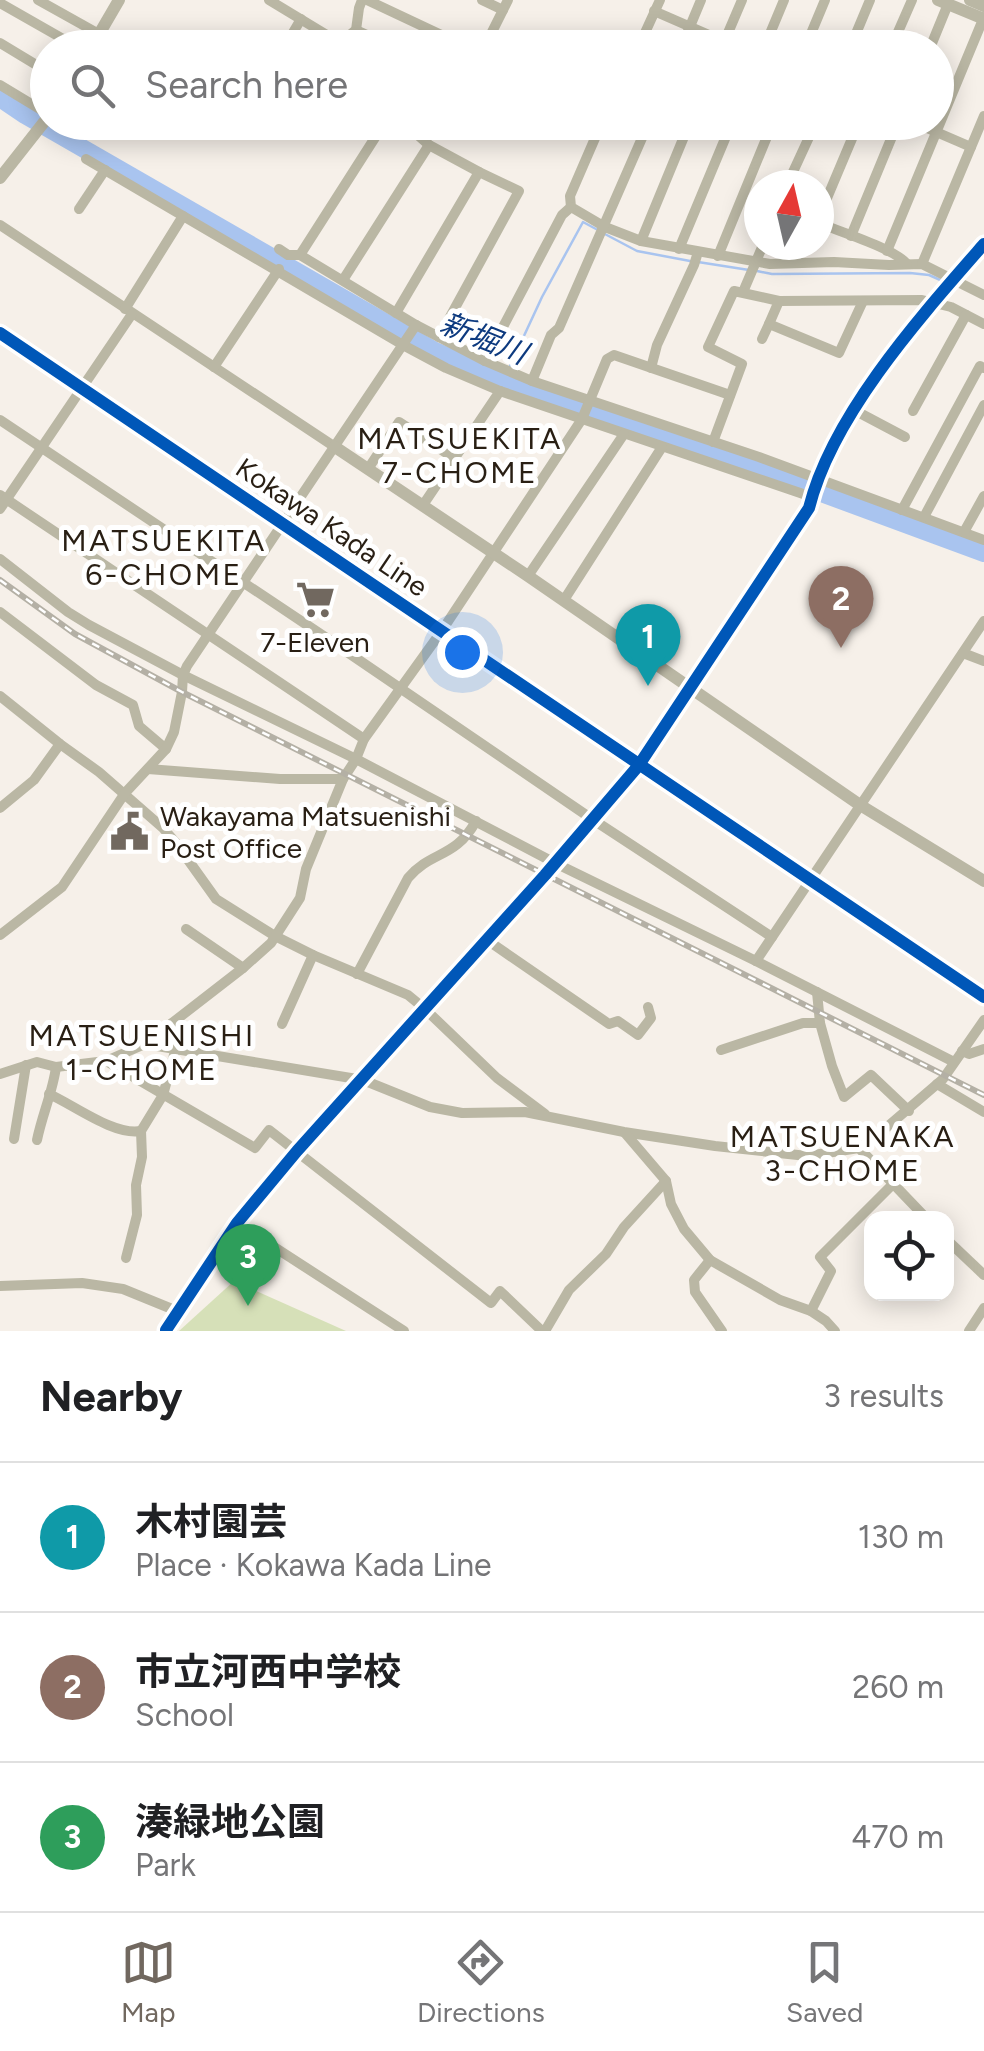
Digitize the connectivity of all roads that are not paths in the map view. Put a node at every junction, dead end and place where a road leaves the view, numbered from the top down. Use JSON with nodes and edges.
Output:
{"nodes":[{"id":1,"x":38,"y":0,"type":"edge"},
{"id":2,"x":269,"y":0,"type":"edge"},
{"id":3,"x":364,"y":0,"type":"edge"},
{"id":4,"x":482,"y":0,"type":"edge"},
{"id":5,"x":701,"y":0,"type":"edge"},
{"id":6,"x":742,"y":0,"type":"edge"},
{"id":7,"x":784,"y":0,"type":"edge"},
{"id":8,"x":825,"y":0,"type":"edge"},
{"id":9,"x":870,"y":0,"type":"edge"},
{"id":10,"x":912,"y":0,"type":"edge"},
{"id":11,"x":970,"y":0,"type":"edge"},
{"id":12,"x":113,"y":2,"type":"edge"},
{"id":13,"x":943,"y":2,"type":"edge"},
{"id":14,"x":0,"y":3,"type":"edge"},
{"id":15,"x":506,"y":5,"type":"edge"},
{"id":16,"x":657,"y":6,"type":"edge"},
{"id":17,"x":984,"y":6,"type":"edge"},
{"id":18,"x":984,"y":18,"type":"edge"},
{"id":19,"x":300,"y":19,"type":"junction"},
{"id":20,"x":690,"y":26,"type":"junction"},
{"id":21,"x":48,"y":30,"type":"edge"},
{"id":22,"x":92,"y":30,"type":"edge"},
{"id":23,"x":101,"y":30,"type":"edge"},
{"id":24,"x":294,"y":30,"type":"edge"},
{"id":25,"x":318,"y":30,"type":"edge"},
{"id":26,"x":356,"y":30,"type":"edge"},
{"id":27,"x":430,"y":30,"type":"edge"},
{"id":28,"x":493,"y":30,"type":"edge"},
{"id":29,"x":646,"y":30,"type":"edge"},
{"id":30,"x":688,"y":30,"type":"edge"},
{"id":31,"x":697,"y":30,"type":"edge"},
{"id":32,"x":729,"y":30,"type":"edge"},
{"id":33,"x":772,"y":30,"type":"edge"},
{"id":34,"x":812,"y":30,"type":"edge"},
{"id":35,"x":858,"y":30,"type":"edge"},
{"id":36,"x":899,"y":30,"type":"edge"},
{"id":37,"x":935,"y":30,"type":"edge"},
{"id":38,"x":0,"y":43,"type":"edge"},
{"id":39,"x":30,"y":61,"type":"edge"},
{"id":40,"x":0,"y":85,"type":"edge"},
{"id":41,"x":954,"y":89,"type":"edge"},
{"id":42,"x":30,"y":105,"type":"edge"},
{"id":43,"x":984,"y":116,"type":"edge"},
{"id":44,"x":954,"y":139,"type":"edge"},
{"id":45,"x":30,"y":140,"type":"edge"},
{"id":46,"x":371,"y":140,"type":"edge"},
{"id":47,"x":423,"y":140,"type":"edge"},
{"id":48,"x":594,"y":140,"type":"edge"},
{"id":49,"x":642,"y":140,"type":"edge"},
{"id":50,"x":683,"y":140,"type":"edge"},
{"id":51,"x":725,"y":140,"type":"edge"},
{"id":52,"x":766,"y":140,"type":"edge"},
{"id":53,"x":808,"y":140,"type":"edge"},
{"id":54,"x":852,"y":140,"type":"edge"},
{"id":55,"x":891,"y":140,"type":"edge"},
{"id":56,"x":933,"y":140,"type":"edge"},
{"id":57,"x":429,"y":145,"type":"junction"},
{"id":58,"x":970,"y":146,"type":"junction"},
{"id":59,"x":86,"y":159,"type":"dead end"},
{"id":60,"x":105,"y":170,"type":"junction"},
{"id":61,"x":794,"y":170,"type":"edge"},
{"id":62,"x":478,"y":172,"type":"junction"},
{"id":63,"x":0,"y":178,"type":"edge"},
{"id":64,"x":834,"y":183,"type":"edge"},
{"id":65,"x":572,"y":207,"type":"junction"},
{"id":66,"x":79,"y":208,"type":"dead end"},
{"id":67,"x":183,"y":216,"type":"junction"},
{"id":68,"x":0,"y":226,"type":"edge"},
{"id":69,"x":606,"y":227,"type":"junction"},
{"id":70,"x":834,"y":228,"type":"edge"},
{"id":71,"x":851,"y":236,"type":"junction"},
{"id":72,"x":641,"y":241,"type":"junction"},
{"id":73,"x":984,"y":245,"type":"edge"},
{"id":74,"x":680,"y":248,"type":"junction"},
{"id":75,"x":887,"y":250,"type":"junction"},
{"id":76,"x":698,"y":252,"type":"junction"},
{"id":77,"x":718,"y":256,"type":"junction"},
{"id":78,"x":756,"y":262,"type":"junction"},
{"id":79,"x":907,"y":264,"type":"junction"},
{"id":80,"x":922,"y":264,"type":"junction"},
{"id":81,"x":279,"y":270,"type":"junction"},
{"id":82,"x":344,"y":280,"type":"junction"},
{"id":83,"x":953,"y":280,"type":"junction"},
{"id":84,"x":743,"y":292,"type":"junction"},
{"id":85,"x":984,"y":295,"type":"edge"},
{"id":86,"x":779,"y":300,"type":"junction"},
{"id":87,"x":863,"y":302,"type":"junction"},
{"id":88,"x":935,"y":302,"type":"junction"},
{"id":89,"x":129,"y":311,"type":"junction"},
{"id":90,"x":396,"y":313,"type":"junction"},
{"id":91,"x":966,"y":314,"type":"junction"},
{"id":92,"x":770,"y":324,"type":"junction"},
{"id":93,"x":984,"y":324,"type":"edge"},
{"id":94,"x":414,"y":327,"type":"junction"},
{"id":95,"x":0,"y":333,"type":"edge"},
{"id":96,"x":439,"y":338,"type":"junction"},
{"id":97,"x":762,"y":339,"type":"dead end"},
{"id":98,"x":404,"y":343,"type":"junction"},
{"id":99,"x":485,"y":362,"type":"junction"},
{"id":100,"x":214,"y":367,"type":"junction"},
{"id":101,"x":651,"y":368,"type":"junction"},
{"id":102,"x":984,"y":368,"type":"edge"},
{"id":103,"x":532,"y":380,"type":"junction"},
{"id":104,"x":82,"y":389,"type":"junction"},
{"id":105,"x":500,"y":391,"type":"junction"},
{"id":106,"x":730,"y":395,"type":"junction"},
{"id":107,"x":590,"y":401,"type":"junction"},
{"id":108,"x":984,"y":405,"type":"edge"},
{"id":109,"x":854,"y":410,"type":"junction"},
{"id":110,"x":913,"y":411,"type":"dead end"},
{"id":111,"x":582,"y":419,"type":"junction"},
{"id":112,"x":0,"y":420,"type":"edge"},
{"id":113,"x":624,"y":434,"type":"junction"},
{"id":114,"x":905,"y":437,"type":"dead end"},
{"id":115,"x":713,"y":442,"type":"junction"},
{"id":116,"x":335,"y":446,"type":"junction"},
{"id":117,"x":662,"y":447,"type":"junction"},
{"id":118,"x":42,"y":448,"type":"junction"},
{"id":119,"x":454,"y":458,"type":"junction"},
{"id":120,"x":368,"y":468,"type":"junction"},
{"id":121,"x":817,"y":478,"type":"junction"},
{"id":122,"x":984,"y":496,"type":"edge"},
{"id":123,"x":2,"y":501,"type":"edge"},
{"id":124,"x":810,"y":503,"type":"junction"},
{"id":125,"x":422,"y":505,"type":"junction"},
{"id":126,"x":902,"y":510,"type":"junction"},
{"id":127,"x":924,"y":517,"type":"junction"},
{"id":128,"x":283,"y":523,"type":"junction"},
{"id":129,"x":964,"y":532,"type":"junction"},
{"id":130,"x":984,"y":540,"type":"edge"},
{"id":131,"x":494,"y":553,"type":"junction"},
{"id":132,"x":0,"y":559,"type":"edge"},
{"id":133,"x":528,"y":576,"type":"junction"},
{"id":134,"x":243,"y":583,"type":"junction"},
{"id":135,"x":564,"y":600,"type":"junction"},
{"id":136,"x":0,"y":612,"type":"edge"},
{"id":137,"x":984,"y":622,"type":"edge"},
{"id":138,"x":441,"y":632,"type":"junction"},
{"id":139,"x":208,"y":634,"type":"junction"},
{"id":140,"x":962,"y":653,"type":"junction"},
{"id":141,"x":984,"y":660,"type":"edge"},
{"id":142,"x":183,"y":675,"type":"junction"},
{"id":143,"x":689,"y":688,"type":"junction"},
{"id":144,"x":402,"y":690,"type":"junction"},
{"id":145,"x":0,"y":696,"type":"edge"},
{"id":146,"x":364,"y":740,"type":"junction"},
{"id":147,"x":60,"y":744,"type":"junction"},
{"id":148,"x":166,"y":749,"type":"junction"},
{"id":149,"x":356,"y":759,"type":"junction"},
{"id":150,"x":639,"y":765,"type":"junction"},
{"id":151,"x":148,"y":769,"type":"junction"},
{"id":152,"x":343,"y":778,"type":"junction"},
{"id":153,"x":126,"y":793,"type":"junction"},
{"id":154,"x":860,"y":805,"type":"junction"},
{"id":155,"x":0,"y":808,"type":"edge"},
{"id":156,"x":592,"y":819,"type":"junction"},
{"id":157,"x":476,"y":822,"type":"junction"},
{"id":158,"x":555,"y":863,"type":"junction"},
{"id":159,"x":812,"y":879,"type":"junction"},
{"id":160,"x":984,"y":881,"type":"edge"},
{"id":161,"x":186,"y":929,"type":"dead end"},
{"id":162,"x":0,"y":936,"type":"edge"},
{"id":163,"x":275,"y":936,"type":"junction"},
{"id":164,"x":772,"y":937,"type":"junction"},
{"id":165,"x":487,"y":940,"type":"junction"},
{"id":166,"x":313,"y":955,"type":"junction"},
{"id":167,"x":756,"y":961,"type":"junction"},
{"id":168,"x":243,"y":968,"type":"junction"},
{"id":169,"x":357,"y":974,"type":"junction"},
{"id":170,"x":817,"y":992,"type":"junction"},
{"id":171,"x":984,"y":997,"type":"edge"},
{"id":172,"x":648,"y":1007,"type":"dead end"},
{"id":173,"x":425,"y":1009,"type":"junction"},
{"id":174,"x":984,"y":1020,"type":"edge"},
{"id":175,"x":820,"y":1023,"type":"junction"},
{"id":176,"x":172,"y":1024,"type":"junction"},
{"id":177,"x":282,"y":1024,"type":"dead end"},
{"id":178,"x":145,"y":1044,"type":"junction"},
{"id":179,"x":984,"y":1049,"type":"edge"},
{"id":180,"x":176,"y":1050,"type":"junction"},
{"id":181,"x":721,"y":1050,"type":"dead end"},
{"id":182,"x":962,"y":1051,"type":"junction"},
{"id":183,"x":106,"y":1062,"type":"junction"},
{"id":184,"x":954,"y":1062,"type":"junction"},
{"id":185,"x":26,"y":1065,"type":"junction"},
{"id":186,"x":56,"y":1066,"type":"junction"},
{"id":187,"x":0,"y":1074,"type":"edge"},
{"id":188,"x":363,"y":1080,"type":"junction"},
{"id":189,"x":937,"y":1084,"type":"junction"},
{"id":190,"x":49,"y":1094,"type":"junction"},
{"id":191,"x":162,"y":1095,"type":"junction"},
{"id":192,"x":908,"y":1111,"type":"junction"},
{"id":193,"x":18,"y":1112,"type":"junction"},
{"id":194,"x":984,"y":1112,"type":"edge"},
{"id":195,"x":42,"y":1115,"type":"junction"},
{"id":196,"x":550,"y":1117,"type":"junction"},
{"id":197,"x":142,"y":1131,"type":"junction"},
{"id":198,"x":624,"y":1132,"type":"junction"},
{"id":199,"x":14,"y":1139,"type":"dead end"},
{"id":200,"x":37,"y":1140,"type":"dead end"},
{"id":201,"x":859,"y":1148,"type":"junction"},
{"id":202,"x":298,"y":1151,"type":"junction"},
{"id":203,"x":666,"y":1181,"type":"junction"},
{"id":204,"x":892,"y":1184,"type":"junction"},
{"id":205,"x":919,"y":1211,"type":"edge"},
{"id":206,"x":237,"y":1224,"type":"junction"},
{"id":207,"x":954,"y":1247,"type":"edge"},
{"id":208,"x":126,"y":1258,"type":"dead end"},
{"id":209,"x":710,"y":1260,"type":"junction"},
{"id":210,"x":984,"y":1275,"type":"edge"},
{"id":211,"x":0,"y":1286,"type":"edge"},
{"id":212,"x":984,"y":1308,"type":"edge"},
{"id":213,"x":178,"y":1311,"type":"junction"},
{"id":214,"x":812,"y":1311,"type":"junction"},
{"id":215,"x":166,"y":1330,"type":"edge"},
{"id":216,"x":404,"y":1331,"type":"edge"},
{"id":217,"x":544,"y":1331,"type":"edge"},
{"id":218,"x":722,"y":1331,"type":"edge"},
{"id":219,"x":834,"y":1331,"type":"edge"},
{"id":220,"x":969,"y":1331,"type":"edge"}],
"edges":[{"from":1,"to":22,"type":"street"},
{"from":2,"to":19,"type":"street"},
{"from":3,"to":26,"type":"street"},
{"from":3,"to":27,"type":"street"},
{"from":4,"to":15,"type":"street"},
{"from":5,"to":20,"type":"street"},
{"from":6,"to":32,"type":"street"},
{"from":7,"to":33,"type":"street"},
{"from":8,"to":34,"type":"street"},
{"from":9,"to":35,"type":"street"},
{"from":10,"to":36,"type":"street"},
{"from":11,"to":17,"type":"street"},
{"from":12,"to":23,"type":"street"},
{"from":13,"to":18,"type":"street"},
{"from":13,"to":37,"type":"street"},
{"from":14,"to":21,"type":"street"},
{"from":15,"to":28,"type":"street"},
{"from":16,"to":20,"type":"street"},
{"from":16,"to":29,"type":"street"},
{"from":18,"to":41,"type":"street"},
{"from":19,"to":24,"type":"street"},
{"from":19,"to":25,"type":"street"},
{"from":20,"to":30,"type":"street"},
{"from":20,"to":31,"type":"street"},
{"from":38,"to":39,"type":"street"},
{"from":40,"to":42,"type":"street"},
{"from":43,"to":58,"type":"street"},
{"from":44,"to":58,"type":"street"},
{"from":45,"to":63,"type":"street"},
{"from":46,"to":82,"type":"street"},
{"from":47,"to":57,"type":"street"},
{"from":48,"to":65,"type":"street"},
{"from":49,"to":69,"type":"street"},
{"from":50,"to":72,"type":"street"},
{"from":51,"to":74,"type":"street"},
{"from":52,"to":77,"type":"street"},
{"from":53,"to":61,"type":"street"},
{"from":54,"to":64,"type":"street"},
{"from":55,"to":71,"type":"street"},
{"from":56,"to":75,"type":"street"},
{"from":57,"to":62,"type":"street"},
{"from":57,"to":82,"type":"street"},
{"from":58,"to":80,"type":"street"},
{"from":59,"to":60,"type":"street"},
{"from":60,"to":66,"type":"street"},
{"from":60,"to":67,"type":"street"},
{"from":62,"to":90,"type":"street"},
{"from":62,"to":96,"type":"street"},
{"from":65,"to":69,"type":"street"},
{"from":65,"to":99,"type":"street"},
{"from":67,"to":81,"type":"street"},
{"from":67,"to":89,"type":"street"},
{"from":68,"to":89,"type":"street"},
{"from":69,"to":72,"type":"street"},
{"from":69,"to":103,"type":"street"},
{"from":70,"to":71,"type":"street"},
{"from":71,"to":75,"type":"street"},
{"from":72,"to":74,"type":"street"},
{"from":73,"to":83,"type":"street"},
{"from":74,"to":76,"type":"street"},
{"from":75,"to":79,"type":"street"},
{"from":76,"to":77,"type":"street"},
{"from":76,"to":101,"type":"street"},
{"from":77,"to":78,"type":"street"},
{"from":78,"to":79,"type":"street"},
{"from":78,"to":84,"type":"street"},
{"from":79,"to":80,"type":"street"},
{"from":80,"to":83,"type":"street"},
{"from":81,"to":98,"type":"street"},
{"from":81,"to":100,"type":"street"},
{"from":82,"to":90,"type":"street"},
{"from":83,"to":85,"type":"street"},
{"from":83,"to":88,"type":"street"},
{"from":84,"to":86,"type":"street"},
{"from":84,"to":106,"type":"street"},
{"from":86,"to":87,"type":"street"},
{"from":86,"to":92,"type":"street"},
{"from":87,"to":88,"type":"street"},
{"from":87,"to":92,"type":"street"},
{"from":88,"to":91,"type":"street"},
{"from":88,"to":109,"type":"street"},
{"from":89,"to":100,"type":"street"},
{"from":89,"to":104,"type":"street"},
{"from":90,"to":94,"type":"street"},
{"from":91,"to":93,"type":"street"},
{"from":91,"to":110,"type":"street"},
{"from":92,"to":97,"type":"street"},
{"from":94,"to":96,"type":"street"},
{"from":94,"to":98,"type":"street"},
{"from":95,"to":104,"type":"main road","name":"Kokawa Kada Line"},
{"from":96,"to":99,"type":"street"},
{"from":98,"to":105,"type":"street"},
{"from":98,"to":116,"type":"street"},
{"from":99,"to":103,"type":"street"},
{"from":100,"to":116,"type":"street"},
{"from":101,"to":106,"type":"street"},
{"from":101,"to":107,"type":"street"},
{"from":102,"to":126,"type":"street"},
{"from":103,"to":107,"type":"street"},
{"from":104,"to":118,"type":"street"},
{"from":104,"to":128,"type":"main road","name":"Kokawa Kada Line"},
{"from":105,"to":111,"type":"street"},
{"from":105,"to":119,"type":"street"},
{"from":106,"to":115,"type":"street"},
{"from":107,"to":111,"type":"street"},
{"from":107,"to":115,"type":"street"},
{"from":108,"to":127,"type":"street"},
{"from":109,"to":114,"type":"street"},
{"from":109,"to":121,"type":"street"},
{"from":111,"to":113,"type":"street"},
{"from":111,"to":131,"type":"street"},
{"from":112,"to":118,"type":"street"},
{"from":113,"to":117,"type":"street"},
{"from":113,"to":133,"type":"street"},
{"from":115,"to":121,"type":"street"},
{"from":116,"to":120,"type":"street"},
{"from":116,"to":128,"type":"street"},
{"from":117,"to":124,"type":"street"},
{"from":117,"to":135,"type":"street"},
{"from":118,"to":123,"type":"street"},
{"from":118,"to":134,"type":"street"},
{"from":119,"to":120,"type":"street"},
{"from":119,"to":125,"type":"street"},
{"from":120,"to":125,"type":"street"},
{"from":121,"to":124,"type":"street"},
{"from":121,"to":126,"type":"street"},
{"from":122,"to":129,"type":"street"},
{"from":123,"to":139,"type":"street"},
{"from":124,"to":143,"type":"street"},
{"from":125,"to":131,"type":"street"},
{"from":126,"to":127,"type":"street"},
{"from":127,"to":129,"type":"street"},
{"from":128,"to":134,"type":"street"},
{"from":128,"to":138,"type":"main road","name":"Kokawa Kada Line"},
{"from":129,"to":130,"type":"street"},
{"from":131,"to":133,"type":"street"},
{"from":131,"to":138,"type":"street"},
{"from":132,"to":142,"type":"street"},
{"from":133,"to":135,"type":"street"},
{"from":134,"to":139,"type":"street"},
{"from":134,"to":144,"type":"street"},
{"from":135,"to":143,"type":"street"},
{"from":136,"to":148,"type":"street"},
{"from":137,"to":140,"type":"street"},
{"from":138,"to":144,"type":"street"},
{"from":138,"to":150,"type":"main road","name":"Kokawa Kada Line"},
{"from":139,"to":142,"type":"street"},
{"from":139,"to":146,"type":"street"},
{"from":140,"to":141,"type":"street"},
{"from":140,"to":154,"type":"street"},
{"from":142,"to":148,"type":"street"},
{"from":142,"to":149,"type":"street"},
{"from":143,"to":150,"type":"street"},
{"from":143,"to":154,"type":"street"},
{"from":144,"to":146,"type":"street"},
{"from":144,"to":156,"type":"street"},
{"from":145,"to":147,"type":"street"},
{"from":146,"to":149,"type":"street"},
{"from":147,"to":153,"type":"street"},
{"from":147,"to":155,"type":"street"},
{"from":148,"to":151,"type":"street"},
{"from":149,"to":152,"type":"street"},
{"from":149,"to":157,"type":"street"},
{"from":150,"to":156,"type":"street"},
{"from":150,"to":159,"type":"main road","name":"Kokawa Kada Line"},
{"from":151,"to":152,"type":"street"},
{"from":151,"to":153,"type":"street"},
{"from":152,"to":163,"type":"street"},
{"from":153,"to":162,"type":"street"},
{"from":153,"to":163,"type":"street"},
{"from":154,"to":159,"type":"street"},
{"from":154,"to":160,"type":"street"},
{"from":156,"to":158,"type":"street"},
{"from":156,"to":164,"type":"street"},
{"from":157,"to":158,"type":"street"},
{"from":157,"to":169,"type":"street"},
{"from":158,"to":165,"type":"street"},
{"from":158,"to":167,"type":"street"},
{"from":159,"to":164,"type":"street"},
{"from":159,"to":171,"type":"main road","name":"Kokawa Kada Line"},
{"from":161,"to":168,"type":"street"},
{"from":163,"to":166,"type":"street"},
{"from":163,"to":168,"type":"street"},
{"from":164,"to":167,"type":"street"},
{"from":165,"to":172,"type":"street"},
{"from":165,"to":173,"type":"street"},
{"from":166,"to":169,"type":"street"},
{"from":166,"to":177,"type":"street"},
{"from":167,"to":170,"type":"street"},
{"from":168,"to":176,"type":"street"},
{"from":169,"to":173,"type":"street"},
{"from":170,"to":175,"type":"street"},
{"from":170,"to":184,"type":"street"},
{"from":173,"to":188,"type":"street"},
{"from":173,"to":196,"type":"street"},
{"from":174,"to":182,"type":"street"},
{"from":175,"to":181,"type":"street"},
{"from":175,"to":192,"type":"street"},
{"from":176,"to":178,"type":"street"},
{"from":176,"to":180,"type":"street"},
{"from":178,"to":180,"type":"street"},
{"from":178,"to":183,"type":"street"},
{"from":179,"to":182,"type":"street"},
{"from":180,"to":188,"type":"street"},
{"from":180,"to":191,"type":"street"},
{"from":182,"to":184,"type":"street"},
{"from":183,"to":186,"type":"street"},
{"from":183,"to":191,"type":"street"},
{"from":184,"to":189,"type":"street"},
{"from":185,"to":186,"type":"street"},
{"from":185,"to":187,"type":"street"},
{"from":185,"to":193,"type":"street"},
{"from":186,"to":190,"type":"street"},
{"from":188,"to":196,"type":"street"},
{"from":188,"to":202,"type":"street"},
{"from":189,"to":192,"type":"street"},
{"from":189,"to":194,"type":"street"},
{"from":190,"to":195,"type":"street"},
{"from":190,"to":197,"type":"street"},
{"from":191,"to":197,"type":"street"},
{"from":191,"to":202,"type":"street"},
{"from":192,"to":201,"type":"street"},
{"from":193,"to":195,"type":"street"},
{"from":193,"to":199,"type":"street"},
{"from":195,"to":200,"type":"street"},
{"from":196,"to":198,"type":"street"},
{"from":197,"to":208,"type":"street"},
{"from":198,"to":201,"type":"street"},
{"from":198,"to":203,"type":"street"},
{"from":201,"to":204,"type":"street"},
{"from":202,"to":206,"type":"street"},
{"from":202,"to":217,"type":"street"},
{"from":203,"to":209,"type":"street"},
{"from":203,"to":217,"type":"street"},
{"from":204,"to":205,"type":"street"},
{"from":204,"to":214,"type":"street"},
{"from":206,"to":213,"type":"street"},
{"from":206,"to":216,"type":"street"},
{"from":207,"to":210,"type":"street"},
{"from":209,"to":214,"type":"street"},
{"from":209,"to":218,"type":"street"},
{"from":211,"to":213,"type":"street"},
{"from":212,"to":220,"type":"street"},
{"from":213,"to":215,"type":"street"},
{"from":214,"to":219,"type":"street"}]}
